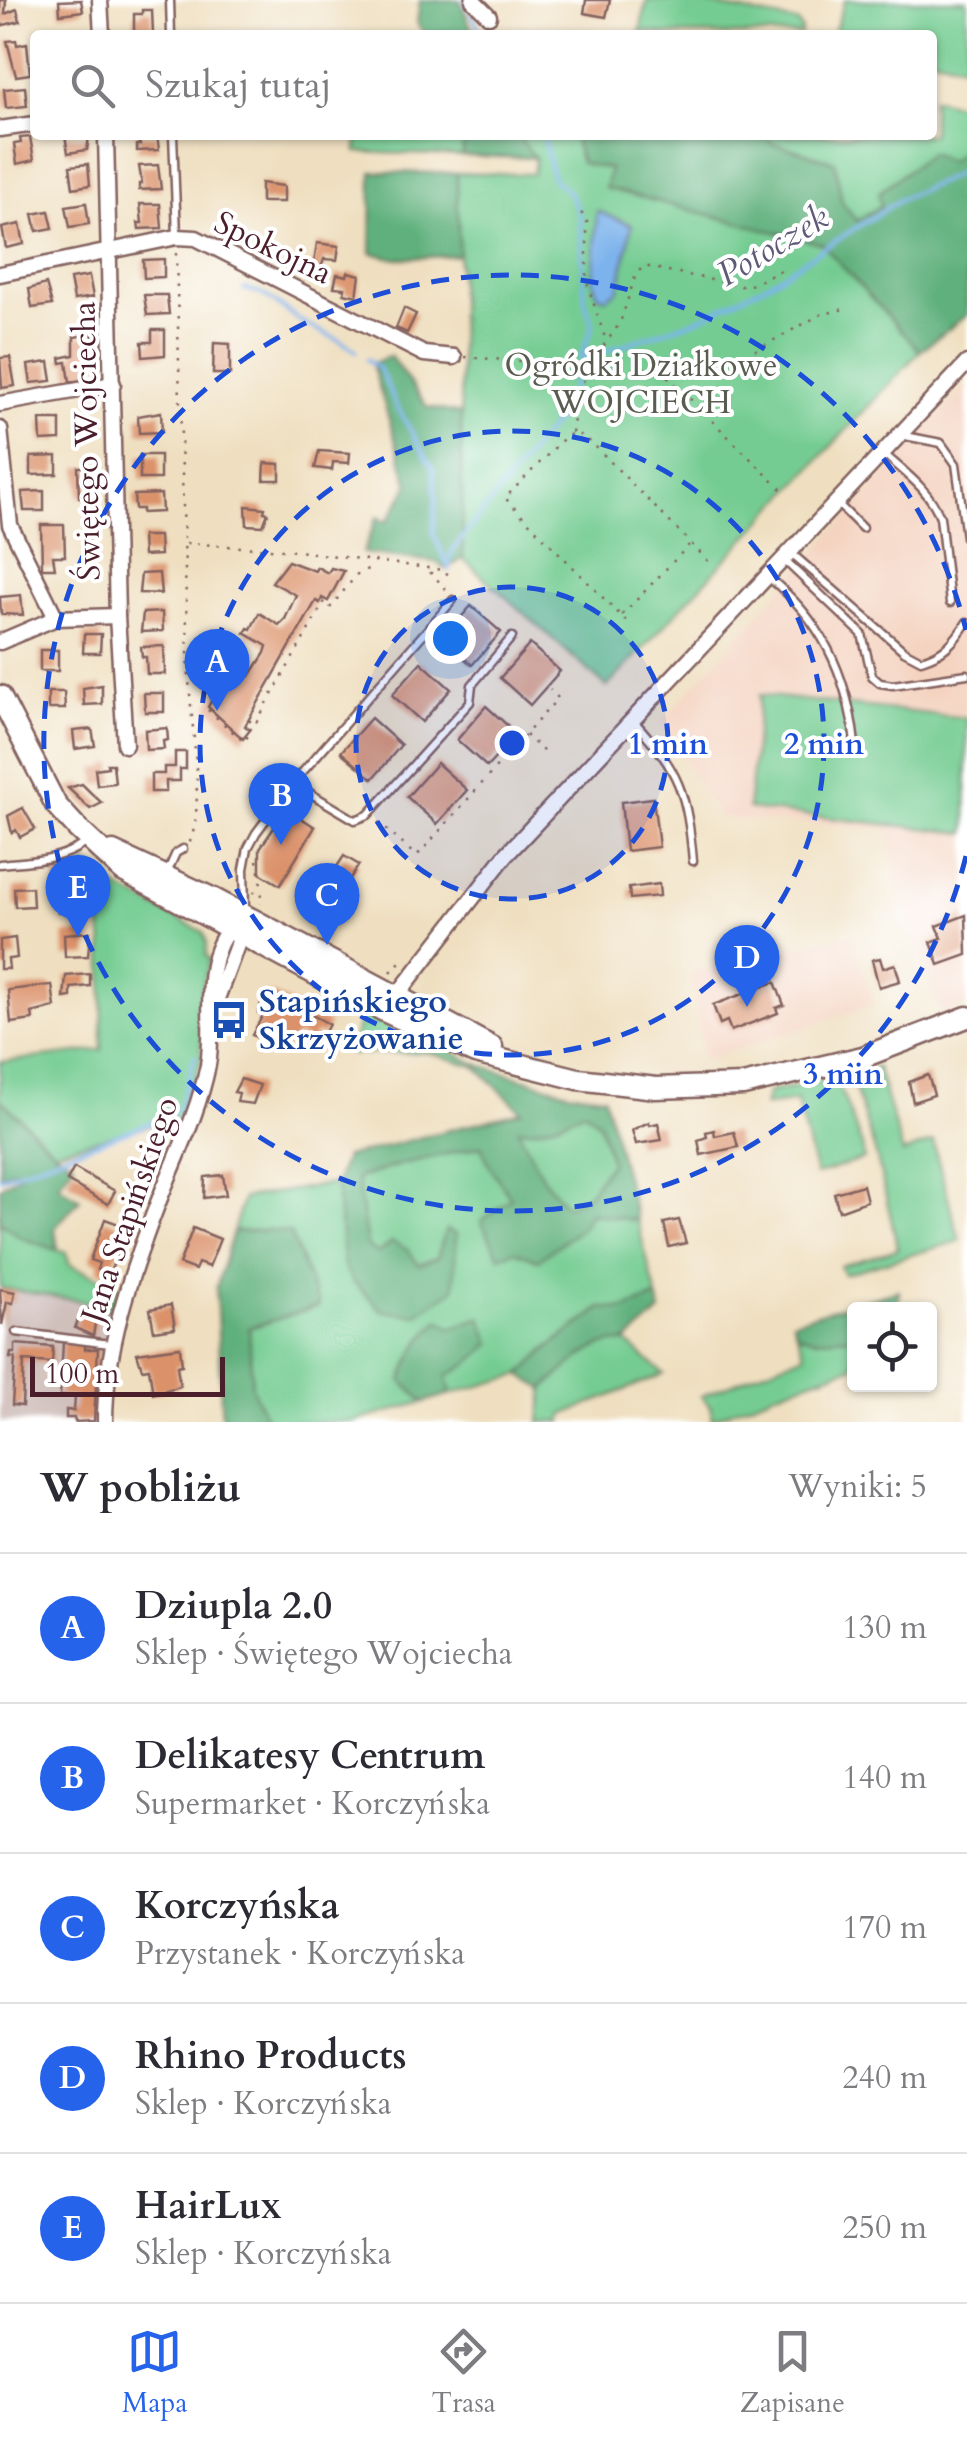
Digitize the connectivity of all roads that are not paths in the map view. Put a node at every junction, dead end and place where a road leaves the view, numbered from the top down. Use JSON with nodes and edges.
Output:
{"nodes":[{"id":1,"x":100,"y":0,"type":"edge"},
{"id":2,"x":170,"y":0,"type":"edge"},
{"id":3,"x":473,"y":0,"type":"edge"},
{"id":4,"x":489,"y":16,"type":"dead end"},
{"id":5,"x":102,"y":30,"type":"edge"},
{"id":6,"x":172,"y":30,"type":"edge"},
{"id":7,"x":30,"y":125,"type":"edge"},
{"id":8,"x":0,"y":129,"type":"edge"},
{"id":9,"x":106,"y":140,"type":"edge"},
{"id":10,"x":173,"y":140,"type":"edge"},
{"id":11,"x":177,"y":237,"type":"junction"},
{"id":12,"x":111,"y":252,"type":"junction"},
{"id":13,"x":0,"y":274,"type":"edge"},
{"id":14,"x":454,"y":356,"type":"road end"},
{"id":15,"x":967,"y":364,"type":"edge"},
{"id":16,"x":113,"y":384,"type":"junction"},
{"id":17,"x":0,"y":404,"type":"edge"},
{"id":18,"x":0,"y":429,"type":"edge"},
{"id":19,"x":899,"y":435,"type":"junction"},
{"id":20,"x":882,"y":452,"type":"junction"},
{"id":21,"x":836,"y":502,"type":"junction"},
{"id":22,"x":862,"y":528,"type":"dead end"},
{"id":23,"x":966,"y":537,"type":"edge"},
{"id":24,"x":786,"y":554,"type":"junction"},
{"id":25,"x":767,"y":576,"type":"junction"},
{"id":26,"x":453,"y":600,"type":"road end"},
{"id":27,"x":950,"y":604,"type":"dead end"},
{"id":28,"x":118,"y":616,"type":"junction"},
{"id":29,"x":56,"y":618,"type":"junction"},
{"id":30,"x":967,"y":622,"type":"edge"},
{"id":31,"x":512,"y":637,"type":"dead end"},
{"id":32,"x":0,"y":642,"type":"edge"},
{"id":33,"x":967,"y":674,"type":"edge"},
{"id":34,"x":0,"y":696,"type":"edge"},
{"id":35,"x":633,"y":720,"type":"junction"},
{"id":36,"x":855,"y":744,"type":"dead end"},
{"id":37,"x":124,"y":745,"type":"dead end"},
{"id":38,"x":293,"y":783,"type":"junction"},
{"id":39,"x":89,"y":839,"type":"junction"},
{"id":40,"x":183,"y":848,"type":"road end"},
{"id":41,"x":692,"y":861,"type":"dead end"},
{"id":42,"x":0,"y":864,"type":"edge"},
{"id":43,"x":165,"y":876,"type":"junction"},
{"id":44,"x":238,"y":927,"type":"junction"},
{"id":45,"x":390,"y":1004,"type":"junction"},
{"id":46,"x":967,"y":1017,"type":"edge"},
{"id":47,"x":16,"y":1332,"type":"dead end"},
{"id":48,"x":112,"y":1344,"type":"junction"},
{"id":49,"x":106,"y":1422,"type":"edge"}],
"edges":[{"from":1,"to":5,"type":"street"},
{"from":2,"to":6,"type":"lane"},
{"from":3,"to":4,"type":"street"},
{"from":7,"to":8,"type":"street"},
{"from":9,"to":12,"type":"street","name":"Świętego Wojciecha"},
{"from":10,"to":11,"type":"lane"},
{"from":11,"to":12,"type":"street","name":"Spokojna"},
{"from":11,"to":14,"type":"street","name":"Spokojna"},
{"from":12,"to":13,"type":"street","name":"Spokojna"},
{"from":12,"to":16,"type":"street","name":"Świętego Wojciecha"},
{"from":15,"to":19,"type":"street"},
{"from":16,"to":17,"type":"street"},
{"from":16,"to":28,"type":"street","name":"Świętego Wojciecha"},
{"from":18,"to":29,"type":"street"},
{"from":19,"to":20,"type":"street"},
{"from":19,"to":23,"type":"lane"},
{"from":20,"to":21,"type":"street"},
{"from":20,"to":27,"type":"lane"},
{"from":21,"to":22,"type":"lane"},
{"from":21,"to":24,"type":"street"},
{"from":24,"to":25,"type":"street"},
{"from":24,"to":30,"type":"lane"},
{"from":24,"to":33,"type":"lane"},
{"from":25,"to":35,"type":"street"},
{"from":25,"to":36,"type":"lane"},
{"from":26,"to":38,"type":"lane"},
{"from":28,"to":29,"type":"street"},
{"from":28,"to":37,"type":"street","name":"Świętego Wojciecha"},
{"from":29,"to":32,"type":"street"},
{"from":31,"to":38,"type":"lane"},
{"from":34,"to":39,"type":"main road"},
{"from":35,"to":41,"type":"lane"},
{"from":35,"to":45,"type":"street"},
{"from":38,"to":44,"type":"lane"},
{"from":39,"to":42,"type":"lane"},
{"from":39,"to":43,"type":"main road"},
{"from":39,"to":44,"type":"main road"},
{"from":40,"to":43,"type":"lane"},
{"from":43,"to":44,"type":"main road"},
{"from":44,"to":45,"type":"main road"},
{"from":44,"to":48,"type":"street","name":"Jana Stapińskiego"},
{"from":45,"to":46,"type":"main road"},
{"from":47,"to":48,"type":"lane"},
{"from":48,"to":49,"type":"street","name":"Jana Stapińskiego"}]}
